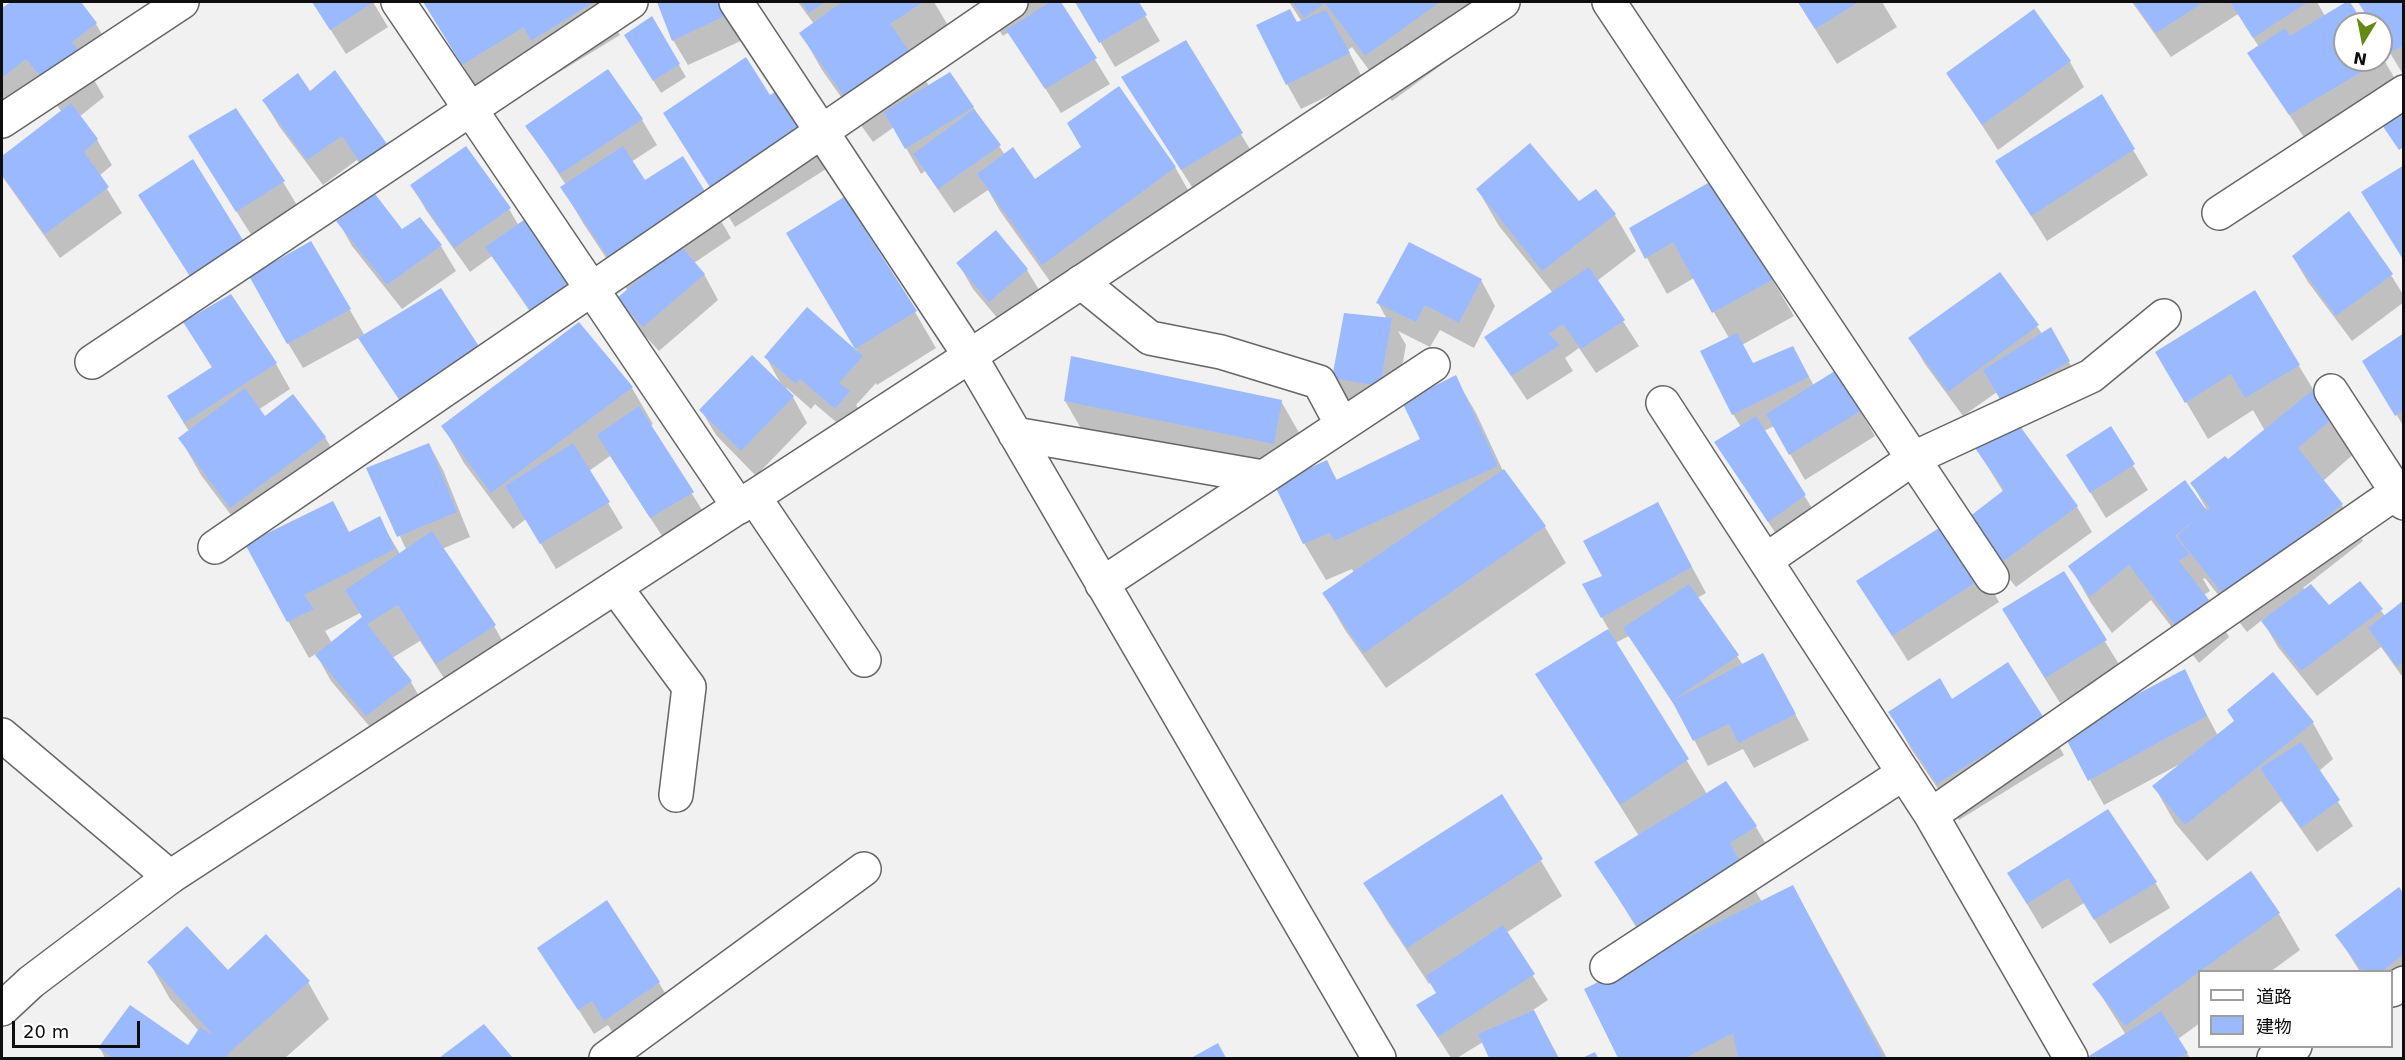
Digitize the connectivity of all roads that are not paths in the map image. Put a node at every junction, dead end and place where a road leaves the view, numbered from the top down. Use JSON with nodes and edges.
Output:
{"nodes":[{"id":1,"x":182,"y":2,"type":"edge"},
{"id":2,"x":398,"y":2,"type":"edge"},
{"id":3,"x":631,"y":2,"type":"edge"},
{"id":4,"x":736,"y":2,"type":"edge"},
{"id":5,"x":1011,"y":2,"type":"edge"},
{"id":6,"x":1503,"y":2,"type":"edge"},
{"id":7,"x":1609,"y":2,"type":"edge"},
{"id":8,"x":2403,"y":92,"type":"edge"},
{"id":9,"x":470,"y":109,"type":"junction"},
{"id":10,"x":2,"y":121,"type":"edge"},
{"id":11,"x":821,"y":130,"type":"junction"},
{"id":12,"x":2219,"y":213,"type":"dead end"},
{"id":13,"x":1081,"y":282,"type":"junction"},
{"id":14,"x":591,"y":288,"type":"junction"},
{"id":15,"x":2164,"y":316,"type":"dead end"},
{"id":16,"x":970,"y":357,"type":"junction"},
{"id":17,"x":92,"y":362,"type":"dead end"},
{"id":18,"x":1433,"y":365,"type":"dead end"},
{"id":19,"x":2331,"y":390,"type":"dead end"},
{"id":20,"x":1663,"y":403,"type":"dead end"},
{"id":21,"x":1342,"y":425,"type":"junction"},
{"id":22,"x":1015,"y":434,"type":"junction"},
{"id":23,"x":1914,"y":458,"type":"junction"},
{"id":24,"x":1263,"y":477,"type":"junction"},
{"id":25,"x":2401,"y":494,"type":"edge"},
{"id":26,"x":747,"y":502,"type":"junction"},
{"id":27,"x":215,"y":547,"type":"dead end"},
{"id":28,"x":1766,"y":560,"type":"junction"},
{"id":29,"x":1992,"y":577,"type":"dead end"},
{"id":30,"x":1102,"y":584,"type":"junction"},
{"id":31,"x":616,"y":588,"type":"junction"},
{"id":32,"x":864,"y":660,"type":"dead end"},
{"id":33,"x":2,"y":735,"type":"edge"},
{"id":34,"x":1904,"y":773,"type":"junction"},
{"id":35,"x":676,"y":795,"type":"dead end"},
{"id":36,"x":1931,"y":815,"type":"junction"},
{"id":37,"x":864,"y":869,"type":"dead end"},
{"id":38,"x":170,"y":877,"type":"junction"},
{"id":39,"x":1607,"y":967,"type":"dead end"},
{"id":40,"x":2,"y":1009,"type":"edge"},
{"id":41,"x":2293,"y":1048,"type":"edge"},
{"id":42,"x":606,"y":1059,"type":"edge"},
{"id":43,"x":1379,"y":1059,"type":"edge"},
{"id":44,"x":2071,"y":1059,"type":"edge"},
{"id":45,"x":2274,"y":1059,"type":"edge"}],
"edges":[{"from":1,"to":10,"type":"street"},
{"from":2,"to":9,"type":"street"},
{"from":3,"to":9,"type":"street"},
{"from":4,"to":11,"type":"street"},
{"from":5,"to":11,"type":"street"},
{"from":6,"to":13,"type":"street"},
{"from":7,"to":23,"type":"street"},
{"from":8,"to":12,"type":"street"},
{"from":9,"to":14,"type":"street"},
{"from":9,"to":17,"type":"street"},
{"from":11,"to":14,"type":"street"},
{"from":11,"to":16,"type":"street"},
{"from":13,"to":16,"type":"street"},
{"from":13,"to":21,"type":"street"},
{"from":14,"to":26,"type":"street"},
{"from":14,"to":27,"type":"street"},
{"from":15,"to":23,"type":"street"},
{"from":16,"to":22,"type":"street"},
{"from":16,"to":26,"type":"street"},
{"from":18,"to":21,"type":"street"},
{"from":19,"to":25,"type":"street"},
{"from":20,"to":28,"type":"street"},
{"from":21,"to":24,"type":"street"},
{"from":22,"to":24,"type":"street"},
{"from":22,"to":30,"type":"street"},
{"from":23,"to":28,"type":"street"},
{"from":23,"to":29,"type":"street"},
{"from":24,"to":30,"type":"street"},
{"from":25,"to":36,"type":"street"},
{"from":26,"to":31,"type":"street"},
{"from":26,"to":32,"type":"street"},
{"from":28,"to":34,"type":"street"},
{"from":30,"to":43,"type":"street"},
{"from":31,"to":35,"type":"street"},
{"from":31,"to":38,"type":"street"},
{"from":33,"to":38,"type":"street"},
{"from":34,"to":36,"type":"street"},
{"from":34,"to":39,"type":"street"},
{"from":36,"to":44,"type":"street"},
{"from":37,"to":42,"type":"street"},
{"from":38,"to":40,"type":"street"},
{"from":41,"to":45,"type":"street"}]}
